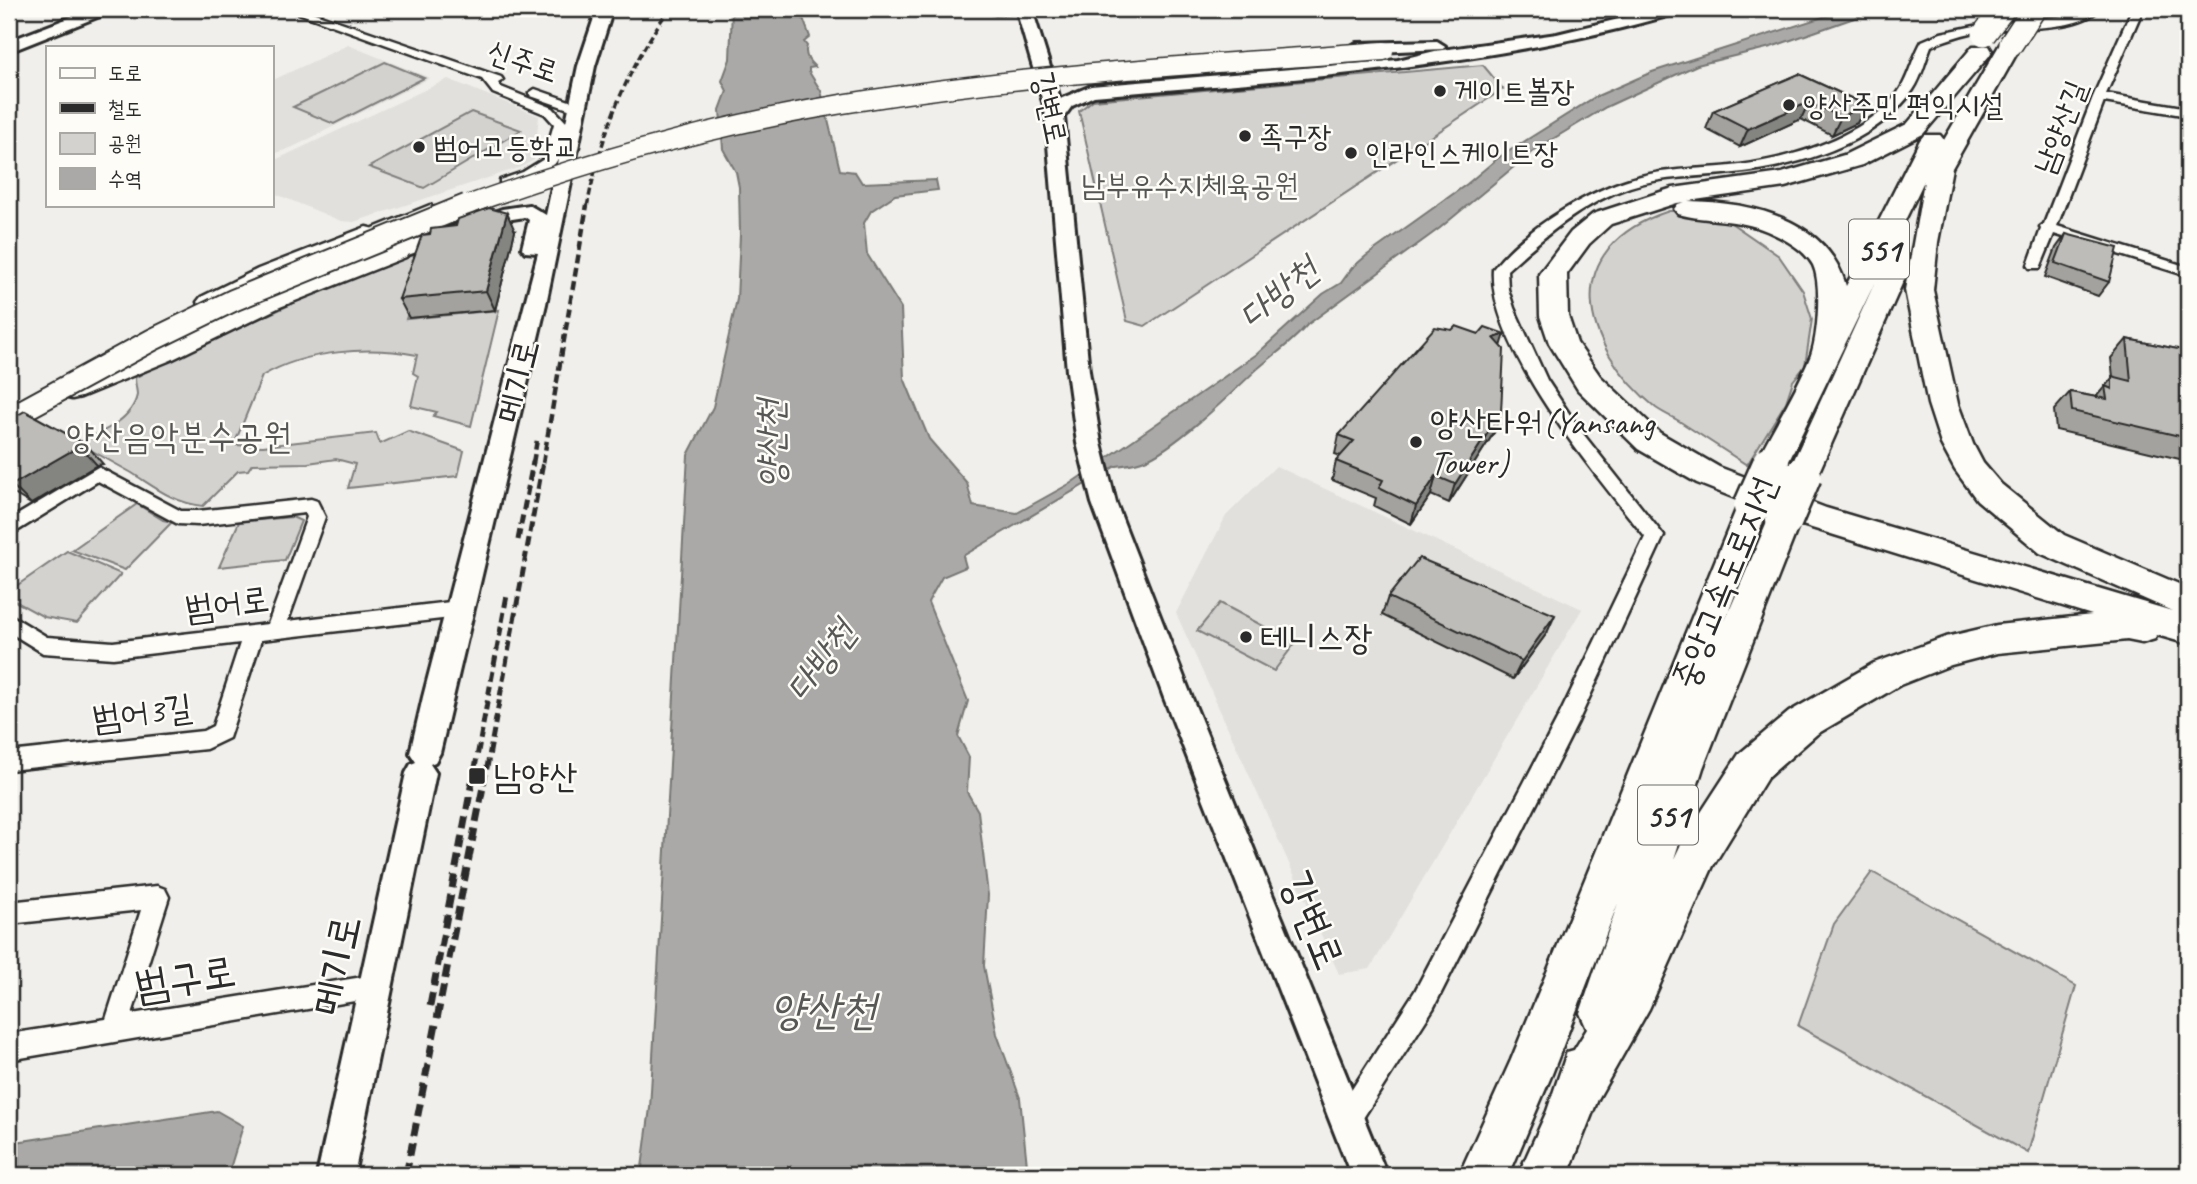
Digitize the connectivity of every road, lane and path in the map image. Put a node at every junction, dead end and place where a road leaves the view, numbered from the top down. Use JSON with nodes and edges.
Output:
{"nodes":[{"id":1,"x":105,"y":9,"type":"edge"},
{"id":2,"x":293,"y":9,"type":"edge"},
{"id":3,"x":605,"y":9,"type":"edge"},
{"id":4,"x":1024,"y":9,"type":"edge"},
{"id":5,"x":1628,"y":9,"type":"edge"},
{"id":6,"x":1676,"y":9,"type":"edge"},
{"id":7,"x":2003,"y":9,"type":"edge"},
{"id":8,"x":2034,"y":9,"type":"edge"},
{"id":9,"x":2094,"y":9,"type":"edge"},
{"id":10,"x":2137,"y":9,"type":"edge"},
{"id":11,"x":996,"y":12,"type":"edge"},
{"id":12,"x":1982,"y":42,"type":"junction"},
{"id":13,"x":9,"y":47,"type":"edge"},
{"id":14,"x":1446,"y":50,"type":"junction"},
{"id":15,"x":1038,"y":55,"type":"junction"},
{"id":16,"x":1386,"y":55,"type":"joint"},
{"id":17,"x":1200,"y":61,"type":"joint"},
{"id":18,"x":486,"y":76,"type":"junction"},
{"id":19,"x":2099,"y":97,"type":"junction"},
{"id":20,"x":577,"y":108,"type":"junction"},
{"id":21,"x":2188,"y":112,"type":"edge"},
{"id":22,"x":1055,"y":117,"type":"junction"},
{"id":23,"x":1940,"y":164,"type":"junction"},
{"id":24,"x":2047,"y":227,"type":"junction"},
{"id":25,"x":366,"y":234,"type":"joint"},
{"id":26,"x":398,"y":252,"type":"joint"},
{"id":27,"x":2035,"y":265,"type":"dead end"},
{"id":28,"x":2188,"y":272,"type":"edge"},
{"id":29,"x":1075,"y":334,"type":"joint"},
{"id":30,"x":1826,"y":356,"type":"junction"},
{"id":31,"x":14,"y":415,"type":"edge"},
{"id":32,"x":502,"y":446,"type":"junction"},
{"id":33,"x":1768,"y":513,"type":"junction"},
{"id":34,"x":9,"y":529,"type":"edge"},
{"id":35,"x":2188,"y":603,"type":"edge"},
{"id":36,"x":459,"y":609,"type":"junction"},
{"id":37,"x":2188,"y":609,"type":"edge"},
{"id":38,"x":9,"y":622,"type":"edge"},
{"id":39,"x":2188,"y":630,"type":"edge"},
{"id":40,"x":275,"y":631,"type":"junction"},
{"id":41,"x":253,"y":634,"type":"junction"},
{"id":42,"x":2188,"y":636,"type":"edge"},
{"id":43,"x":9,"y":761,"type":"edge"},
{"id":44,"x":9,"y":913,"type":"edge"},
{"id":45,"x":375,"y":987,"type":"junction"},
{"id":46,"x":115,"y":1030,"type":"junction"},
{"id":47,"x":9,"y":1047,"type":"edge"},
{"id":48,"x":1573,"y":1103,"type":"junction"},
{"id":49,"x":1347,"y":1120,"type":"junction"},
{"id":50,"x":335,"y":1175,"type":"edge"},
{"id":51,"x":1370,"y":1175,"type":"edge"},
{"id":52,"x":1484,"y":1175,"type":"edge"},
{"id":53,"x":1543,"y":1175,"type":"edge"}],
"edges":[{"from":1,"to":13,"type":"street"},
{"from":2,"to":18,"type":"street","name":"신주로"},
{"from":3,"to":20,"type":"street","name":"메기로"},
{"from":4,"to":11,"type":"street"},
{"from":4,"to":15,"type":"main road","name":"강변로"},
{"from":5,"to":14,"type":"street"},
{"from":6,"to":14,"type":"street"},
{"from":7,"to":12,"type":"highway","name":"중앙고속도로지선","number":"551","bridge":true},
{"from":8,"to":23,"type":"highway","name":"중앙고속도로지선","number":"551","bridge":true},
{"from":9,"to":49,"type":"street"},
{"from":10,"to":19,"type":"street","name":"남양산길"},
{"from":12,"to":30,"type":"highway","name":"중앙고속도로지선","number":"551"},
{"from":12,"to":39,"type":"highway"},
{"from":14,"to":16,"type":"street"},
{"from":14,"to":17,"type":"street"},
{"from":14,"to":22,"type":"street"},
{"from":15,"to":17,"type":"main road"},
{"from":15,"to":22,"type":"main road","name":"강변로"},
{"from":16,"to":31,"type":"main road","bridge":true},
{"from":18,"to":20,"type":"street","name":"신주로"},
{"from":18,"to":25,"type":"street"},
{"from":19,"to":21,"type":"street"},
{"from":19,"to":24,"type":"street","name":"남양산길"},
{"from":20,"to":32,"type":"street","name":"메기로"},
{"from":22,"to":29,"type":"main road","name":"강변로"},
{"from":23,"to":33,"type":"highway","name":"중앙고속도로지선","number":"551","bridge":true},
{"from":23,"to":35,"type":"highway"},
{"from":24,"to":27,"type":"street","name":"남양산길"},
{"from":24,"to":28,"type":"street"},
{"from":25,"to":31,"type":"main road"},
{"from":26,"to":31,"type":"main road"},
{"from":26,"to":32,"type":"street"},
{"from":29,"to":49,"type":"street","name":"강변로"},
{"from":30,"to":33,"type":"highway","name":"중앙고속도로지선","number":"551","bridge":true},
{"from":30,"to":37,"type":"highway"},
{"from":32,"to":36,"type":"street","name":"메기로"},
{"from":33,"to":48,"type":"highway","name":"중앙고속도로지선","number":"551"},
{"from":33,"to":52,"type":"highway","name":"중앙고속도로지선","number":"551"},
{"from":34,"to":40,"type":"street"},
{"from":36,"to":40,"type":"street","name":"범어로"},
{"from":36,"to":45,"type":"street","name":"메기로"},
{"from":38,"to":41,"type":"street","name":"범어로"},
{"from":40,"to":41,"type":"street","name":"범어로"},
{"from":41,"to":43,"type":"street","name":"범어3길"},
{"from":42,"to":48,"type":"highway"},
{"from":44,"to":46,"type":"street"},
{"from":45,"to":46,"type":"street","name":"범구로"},
{"from":45,"to":50,"type":"street","name":"메기로"},
{"from":46,"to":47,"type":"street","name":"범구로"},
{"from":48,"to":53,"type":"highway","name":"중앙고속도로지선","number":"551"},
{"from":49,"to":51,"type":"street","name":"강변로"}]}
